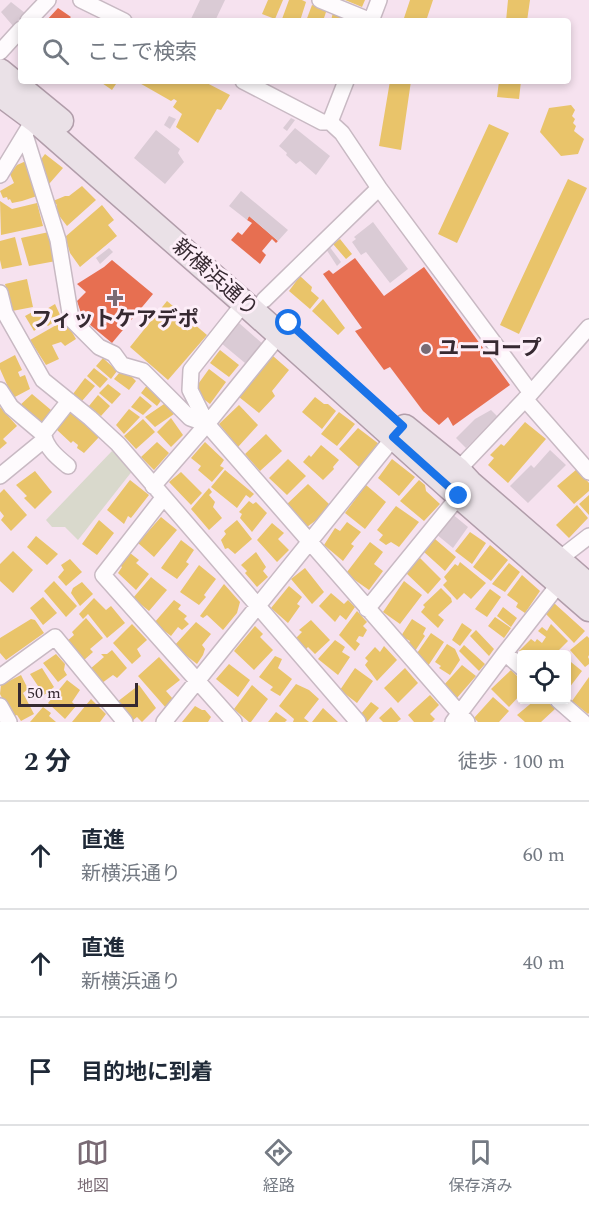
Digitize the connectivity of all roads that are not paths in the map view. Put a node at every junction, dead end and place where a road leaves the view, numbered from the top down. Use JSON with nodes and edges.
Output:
{"nodes":[{"id":1,"x":48,"y":0,"type":"edge"},
{"id":2,"x":81,"y":0,"type":"edge"},
{"id":3,"x":320,"y":0,"type":"edge"},
{"id":4,"x":379,"y":0,"type":"edge"},
{"id":5,"x":31,"y":18,"type":"edge"},
{"id":6,"x":118,"y":18,"type":"edge"},
{"id":7,"x":364,"y":18,"type":"edge"},
{"id":8,"x":372,"y":18,"type":"edge"},
{"id":9,"x":18,"y":32,"type":"edge"},
{"id":10,"x":0,"y":52,"type":"edge"},
{"id":11,"x":0,"y":71,"type":"edge"},
{"id":12,"x":249,"y":84,"type":"edge"},
{"id":13,"x":345,"y":84,"type":"edge"},
{"id":14,"x":0,"y":94,"type":"edge"},
{"id":15,"x":35,"y":120,"type":"junction"},
{"id":16,"x":330,"y":122,"type":"junction"},
{"id":17,"x":0,"y":175,"type":"edge"},
{"id":18,"x":379,"y":188,"type":"junction"},
{"id":19,"x":0,"y":294,"type":"edge"},
{"id":20,"x":254,"y":301,"type":"junction"},
{"id":21,"x":589,"y":327,"type":"edge"},
{"id":22,"x":284,"y":329,"type":"junction"},
{"id":23,"x":0,"y":390,"type":"edge"},
{"id":24,"x":528,"y":396,"type":"junction"},
{"id":25,"x":69,"y":401,"type":"junction"},
{"id":26,"x":207,"y":424,"type":"junction"},
{"id":27,"x":398,"y":432,"type":"junction"},
{"id":28,"x":44,"y":436,"type":"junction"},
{"id":29,"x":68,"y":466,"type":"dead end"},
{"id":30,"x":589,"y":472,"type":"edge"},
{"id":31,"x":0,"y":476,"type":"edge"},
{"id":32,"x":458,"y":483,"type":"junction"},
{"id":33,"x":158,"y":492,"type":"junction"},
{"id":34,"x":589,"y":537,"type":"edge"},
{"id":35,"x":310,"y":543,"type":"junction"},
{"id":36,"x":558,"y":560,"type":"junction"},
{"id":37,"x":560,"y":584,"type":"junction"},
{"id":38,"x":589,"y":586,"type":"edge"},
{"id":39,"x":258,"y":606,"type":"junction"},
{"id":40,"x":367,"y":609,"type":"junction"},
{"id":41,"x":589,"y":609,"type":"edge"},
{"id":42,"x":505,"y":653,"type":"junction"},
{"id":43,"x":517,"y":664,"type":"edge"},
{"id":44,"x":0,"y":677,"type":"edge"},
{"id":45,"x":197,"y":681,"type":"junction"},
{"id":46,"x":563,"y":704,"type":"edge"},
{"id":47,"x":0,"y":706,"type":"edge"},
{"id":48,"x":460,"y":719,"type":"edge"},
{"id":49,"x":9,"y":722,"type":"edge"},
{"id":50,"x":125,"y":722,"type":"edge"},
{"id":51,"x":164,"y":722,"type":"edge"},
{"id":52,"x":234,"y":722,"type":"edge"},
{"id":53,"x":358,"y":722,"type":"edge"},
{"id":54,"x":583,"y":722,"type":"edge"}],
"edges":[{"from":1,"to":5,"type":"street"},
{"from":2,"to":6,"type":"street"},
{"from":3,"to":7,"type":"street"},
{"from":4,"to":8,"type":"street"},
{"from":9,"to":10,"type":"street"},
{"from":11,"to":15,"type":"main road","name":"新横浜通り"},
{"from":12,"to":16,"type":"street"},
{"from":13,"to":16,"type":"street"},
{"from":14,"to":15,"type":"main road","name":"新横浜通り"},
{"from":15,"to":17,"type":"street"},
{"from":15,"to":20,"type":"main road","name":"新横浜通り"},
{"from":15,"to":26,"type":"street"},
{"from":16,"to":18,"type":"street"},
{"from":18,"to":20,"type":"street"},
{"from":18,"to":24,"type":"street"},
{"from":19,"to":25,"type":"street"},
{"from":20,"to":22,"type":"main road","name":"新横浜通り"},
{"from":20,"to":26,"type":"street"},
{"from":21,"to":24,"type":"street"},
{"from":22,"to":26,"type":"street"},
{"from":22,"to":27,"type":"main road","name":"新横浜通り"},
{"from":23,"to":28,"type":"street"},
{"from":24,"to":30,"type":"street"},
{"from":24,"to":32,"type":"street"},
{"from":25,"to":28,"type":"street"},
{"from":25,"to":33,"type":"street"},
{"from":26,"to":33,"type":"street"},
{"from":26,"to":35,"type":"street"},
{"from":27,"to":32,"type":"main road","name":"新横浜通り"},
{"from":27,"to":35,"type":"street"},
{"from":28,"to":29,"type":"street"},
{"from":28,"to":31,"type":"street"},
{"from":32,"to":36,"type":"main road","name":"新横浜通り"},
{"from":32,"to":37,"type":"main road","name":"新横浜通り"},
{"from":32,"to":40,"type":"street"},
{"from":33,"to":39,"type":"street"},
{"from":33,"to":45,"type":"street"},
{"from":34,"to":36,"type":"street"},
{"from":35,"to":39,"type":"street"},
{"from":35,"to":40,"type":"street"},
{"from":36,"to":38,"type":"main road","name":"新横浜通り"},
{"from":37,"to":41,"type":"main road","name":"新横浜通り"},
{"from":37,"to":42,"type":"street"},
{"from":39,"to":45,"type":"street"},
{"from":39,"to":53,"type":"street"},
{"from":40,"to":48,"type":"street"},
{"from":42,"to":43,"type":"street"},
{"from":42,"to":48,"type":"street"},
{"from":44,"to":50,"type":"street"},
{"from":45,"to":51,"type":"street"},
{"from":45,"to":52,"type":"street"},
{"from":46,"to":54,"type":"street"},
{"from":47,"to":49,"type":"street"}]}
